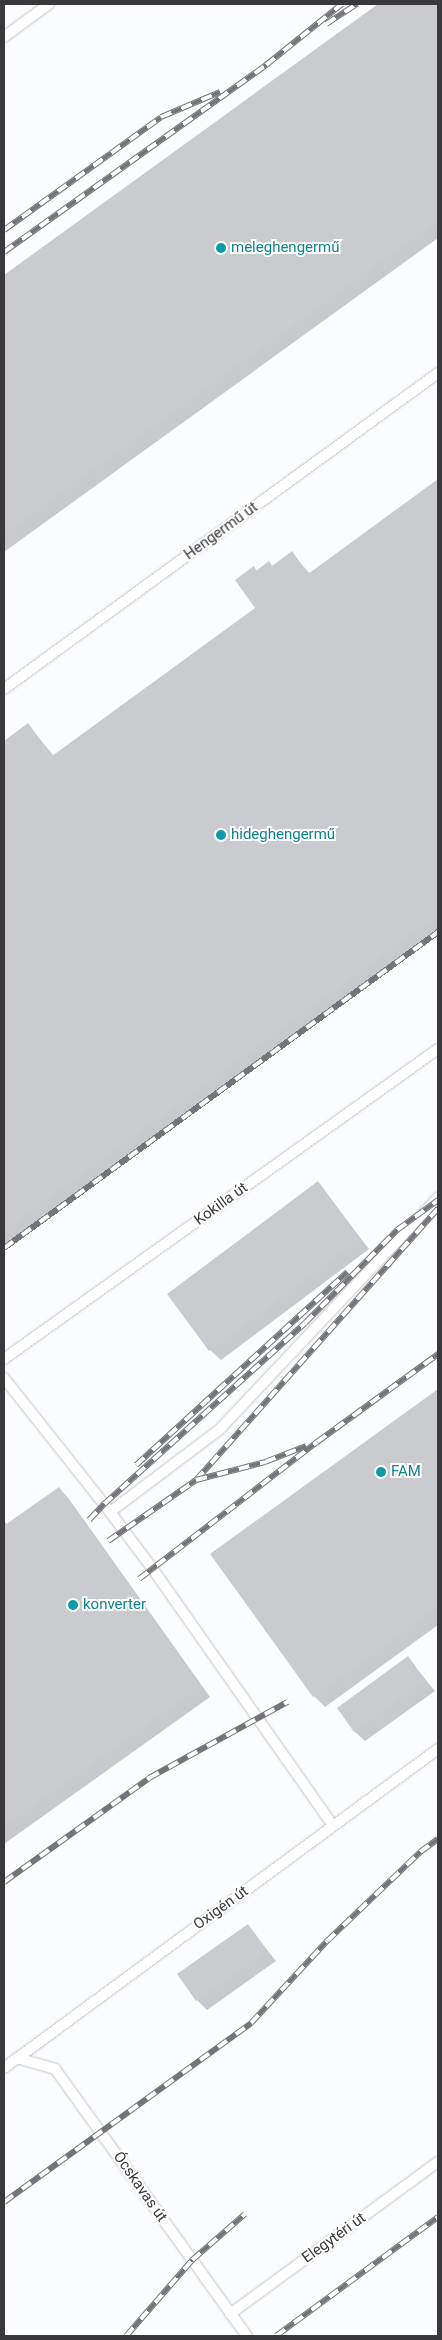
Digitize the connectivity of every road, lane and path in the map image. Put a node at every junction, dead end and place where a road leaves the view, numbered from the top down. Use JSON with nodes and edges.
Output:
{"nodes":[{"id":1,"x":49,"y":4,"type":"edge"},
{"id":2,"x":4,"y":37,"type":"edge"},
{"id":3,"x":438,"y":373,"type":"edge"},
{"id":4,"x":4,"y":689,"type":"edge"},
{"id":5,"x":438,"y":1049,"type":"edge"},
{"id":6,"x":438,"y":1198,"type":"edge"},
{"id":7,"x":4,"y":1359,"type":"edge"},
{"id":8,"x":4,"y":1378,"type":"edge"},
{"id":9,"x":110,"y":1512,"type":"junction"},
{"id":10,"x":438,"y":1749,"type":"edge"},
{"id":11,"x":333,"y":1826,"type":"junction"},
{"id":12,"x":18,"y":2058,"type":"junction"},
{"id":13,"x":4,"y":2068,"type":"edge"},
{"id":14,"x":438,"y":2162,"type":"edge"},
{"id":15,"x":230,"y":2314,"type":"junction"},
{"id":16,"x":247,"y":2336,"type":"edge"}],
"edges":[{"from":1,"to":2,"type":"lane"},
{"from":3,"to":4,"type":"lane","name":"Hengermű út"},
{"from":5,"to":7,"type":"lane","name":"Kokilla út"},
{"from":6,"to":9,"type":"lane"},
{"from":8,"to":9,"type":"lane"},
{"from":9,"to":11,"type":"lane"},
{"from":10,"to":11,"type":"lane","name":"Oxigén út"},
{"from":11,"to":12,"type":"lane","name":"Oxigén út"},
{"from":12,"to":13,"type":"lane","name":"Oxigén út"},
{"from":12,"to":15,"type":"lane","name":"Ócskavas út"},
{"from":14,"to":15,"type":"lane","name":"Elegytéri út"},
{"from":15,"to":16,"type":"lane","name":"Ócskavas út"}]}
